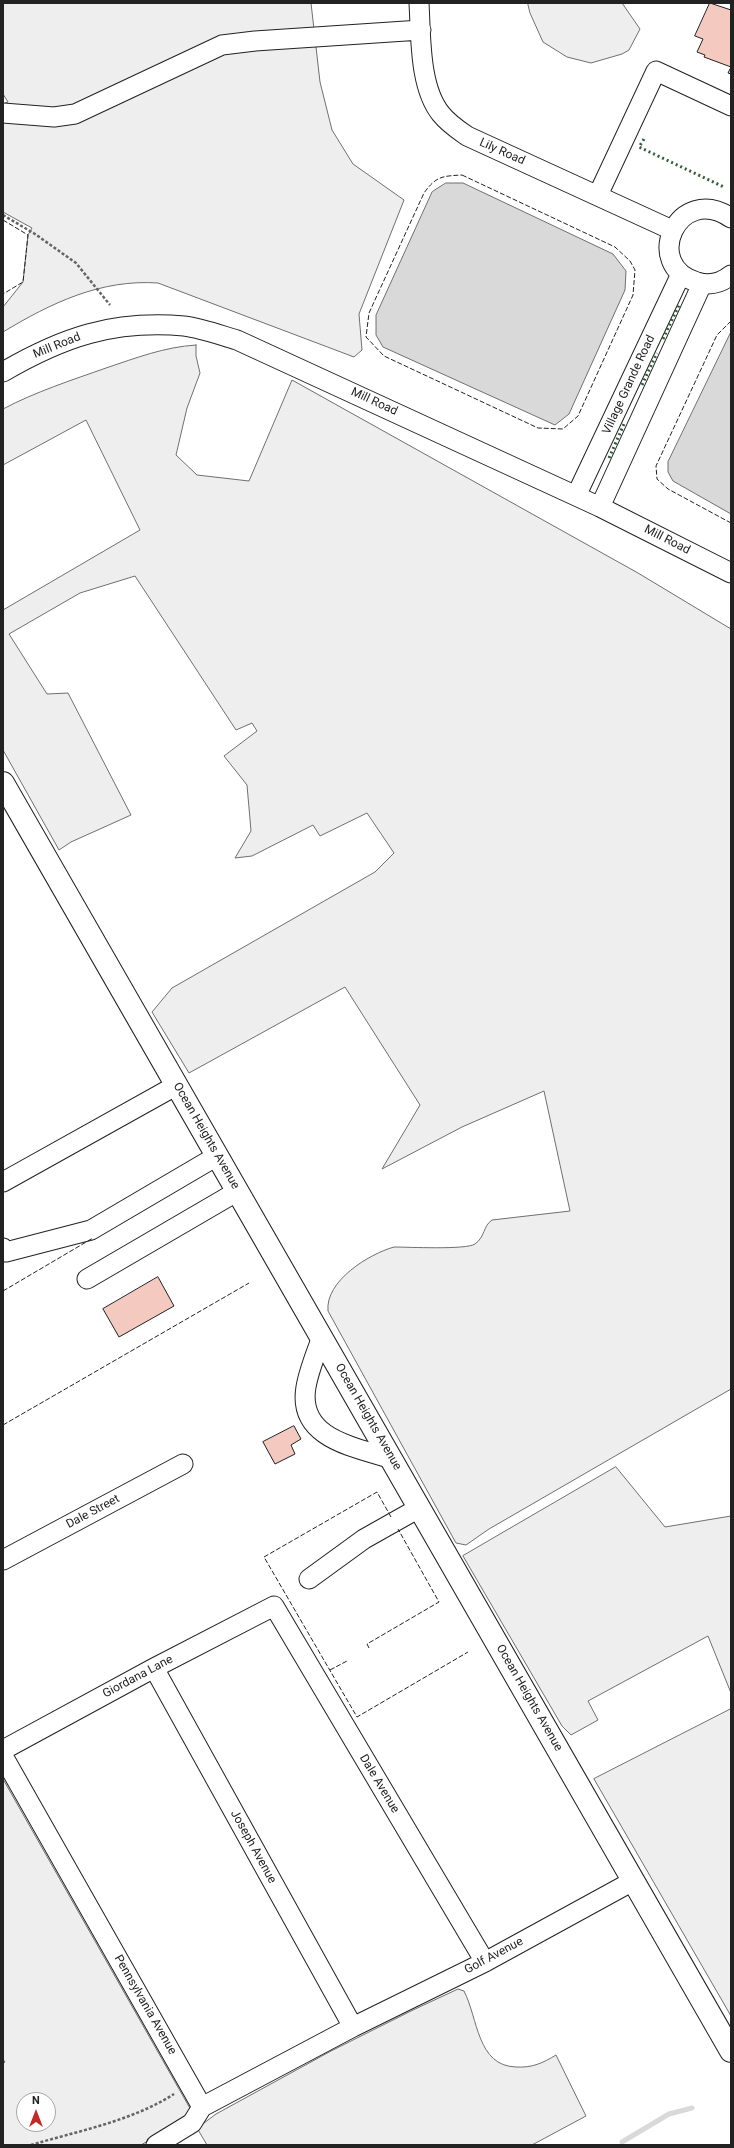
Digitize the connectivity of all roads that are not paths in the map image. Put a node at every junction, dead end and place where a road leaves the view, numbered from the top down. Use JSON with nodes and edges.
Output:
{"nodes":[{"id":1,"x":419,"y":3,"type":"edge"},
{"id":2,"x":421,"y":30,"type":"junction"},
{"id":3,"x":731,"y":106,"type":"edge"},
{"id":4,"x":3,"y":113,"type":"edge"},
{"id":5,"x":598,"y":195,"type":"junction"},
{"id":6,"x":731,"y":218,"type":"edge"},
{"id":7,"x":672,"y":230,"type":"junction"},
{"id":8,"x":681,"y":274,"type":"junction"},
{"id":9,"x":731,"y":275,"type":"edge"},
{"id":10,"x":702,"y":284,"type":"junction"},
{"id":11,"x":3,"y":372,"type":"edge"},
{"id":12,"x":576,"y":496,"type":"junction"},
{"id":13,"x":600,"y":507,"type":"junction"},
{"id":14,"x":731,"y":573,"type":"edge"},
{"id":15,"x":3,"y":784,"type":"edge"},
{"id":16,"x":177,"y":1085,"type":"junction"},
{"id":17,"x":217,"y":1156,"type":"junction"},
{"id":18,"x":3,"y":1182,"type":"edge"},
{"id":19,"x":238,"y":1191,"type":"junction"},
{"id":20,"x":3,"y":1248,"type":"edge"},
{"id":21,"x":87,"y":1279,"type":"dead end"},
{"id":22,"x":322,"y":1337,"type":"junction"},
{"id":23,"x":392,"y":1459,"type":"junction"},
{"id":24,"x":183,"y":1464,"type":"dead end"},
{"id":25,"x":419,"y":1508,"type":"junction"},
{"id":26,"x":3,"y":1560,"type":"edge"},
{"id":27,"x":310,"y":1579,"type":"dead end"},
{"id":28,"x":274,"y":1606,"type":"joint"},
{"id":29,"x":154,"y":1668,"type":"junction"},
{"id":30,"x":3,"y":1750,"type":"edge"},
{"id":31,"x":3,"y":1756,"type":"edge"},
{"id":32,"x":634,"y":1881,"type":"junction"},
{"id":33,"x":484,"y":1962,"type":"junction"},
{"id":34,"x":353,"y":2027,"type":"junction"},
{"id":35,"x":731,"y":2052,"type":"edge"},
{"id":36,"x":202,"y":2107,"type":"junction"},
{"id":37,"x":156,"y":2145,"type":"edge"}],
"edges":[{"from":1,"to":2,"type":"street","name":"Lily Road"},
{"from":2,"to":4,"type":"street"},
{"from":2,"to":5,"type":"street","name":"Lily Road"},
{"from":3,"to":5,"type":"street"},
{"from":5,"to":7,"type":"street","name":"Lily Road"},
{"from":6,"to":7,"type":"street"},
{"from":7,"to":8,"type":"street"},
{"from":8,"to":10,"type":"street"},
{"from":8,"to":12,"type":"street","name":"Village Grande Road"},
{"from":9,"to":10,"type":"street"},
{"from":10,"to":13,"type":"street"},
{"from":11,"to":12,"type":"street","name":"Mill Road"},
{"from":12,"to":13,"type":"street","name":"Mill Road"},
{"from":13,"to":14,"type":"street","name":"Mill Road"},
{"from":15,"to":16,"type":"main road","name":"Ocean Heights Avenue"},
{"from":16,"to":17,"type":"main road","name":"Ocean Heights Avenue"},
{"from":16,"to":18,"type":"street"},
{"from":17,"to":19,"type":"main road","name":"Ocean Heights Avenue"},
{"from":17,"to":20,"type":"street"},
{"from":19,"to":21,"type":"street"},
{"from":19,"to":22,"type":"main road","name":"Ocean Heights Avenue"},
{"from":22,"to":23,"type":"main road","name":"Ocean Heights Avenue"},
{"from":22,"to":23,"type":"street"},
{"from":23,"to":25,"type":"main road","name":"Ocean Heights Avenue"},
{"from":24,"to":26,"type":"street","name":"Dale Street"},
{"from":25,"to":27,"type":"street"},
{"from":25,"to":32,"type":"main road","name":"Ocean Heights Avenue"},
{"from":28,"to":29,"type":"street","name":"Giordana Lane"},
{"from":28,"to":33,"type":"street","name":"Dale Avenue"},
{"from":29,"to":30,"type":"street","name":"Giordana Lane"},
{"from":29,"to":34,"type":"street","name":"Joseph Avenue"},
{"from":31,"to":36,"type":"street","name":"Pennsylvania Avenue"},
{"from":32,"to":33,"type":"street","name":"Golf Avenue"},
{"from":32,"to":35,"type":"main road","name":"Ocean Heights Avenue"},
{"from":33,"to":34,"type":"street","name":"Golf Avenue"},
{"from":34,"to":36,"type":"street"},
{"from":36,"to":37,"type":"street"}]}
